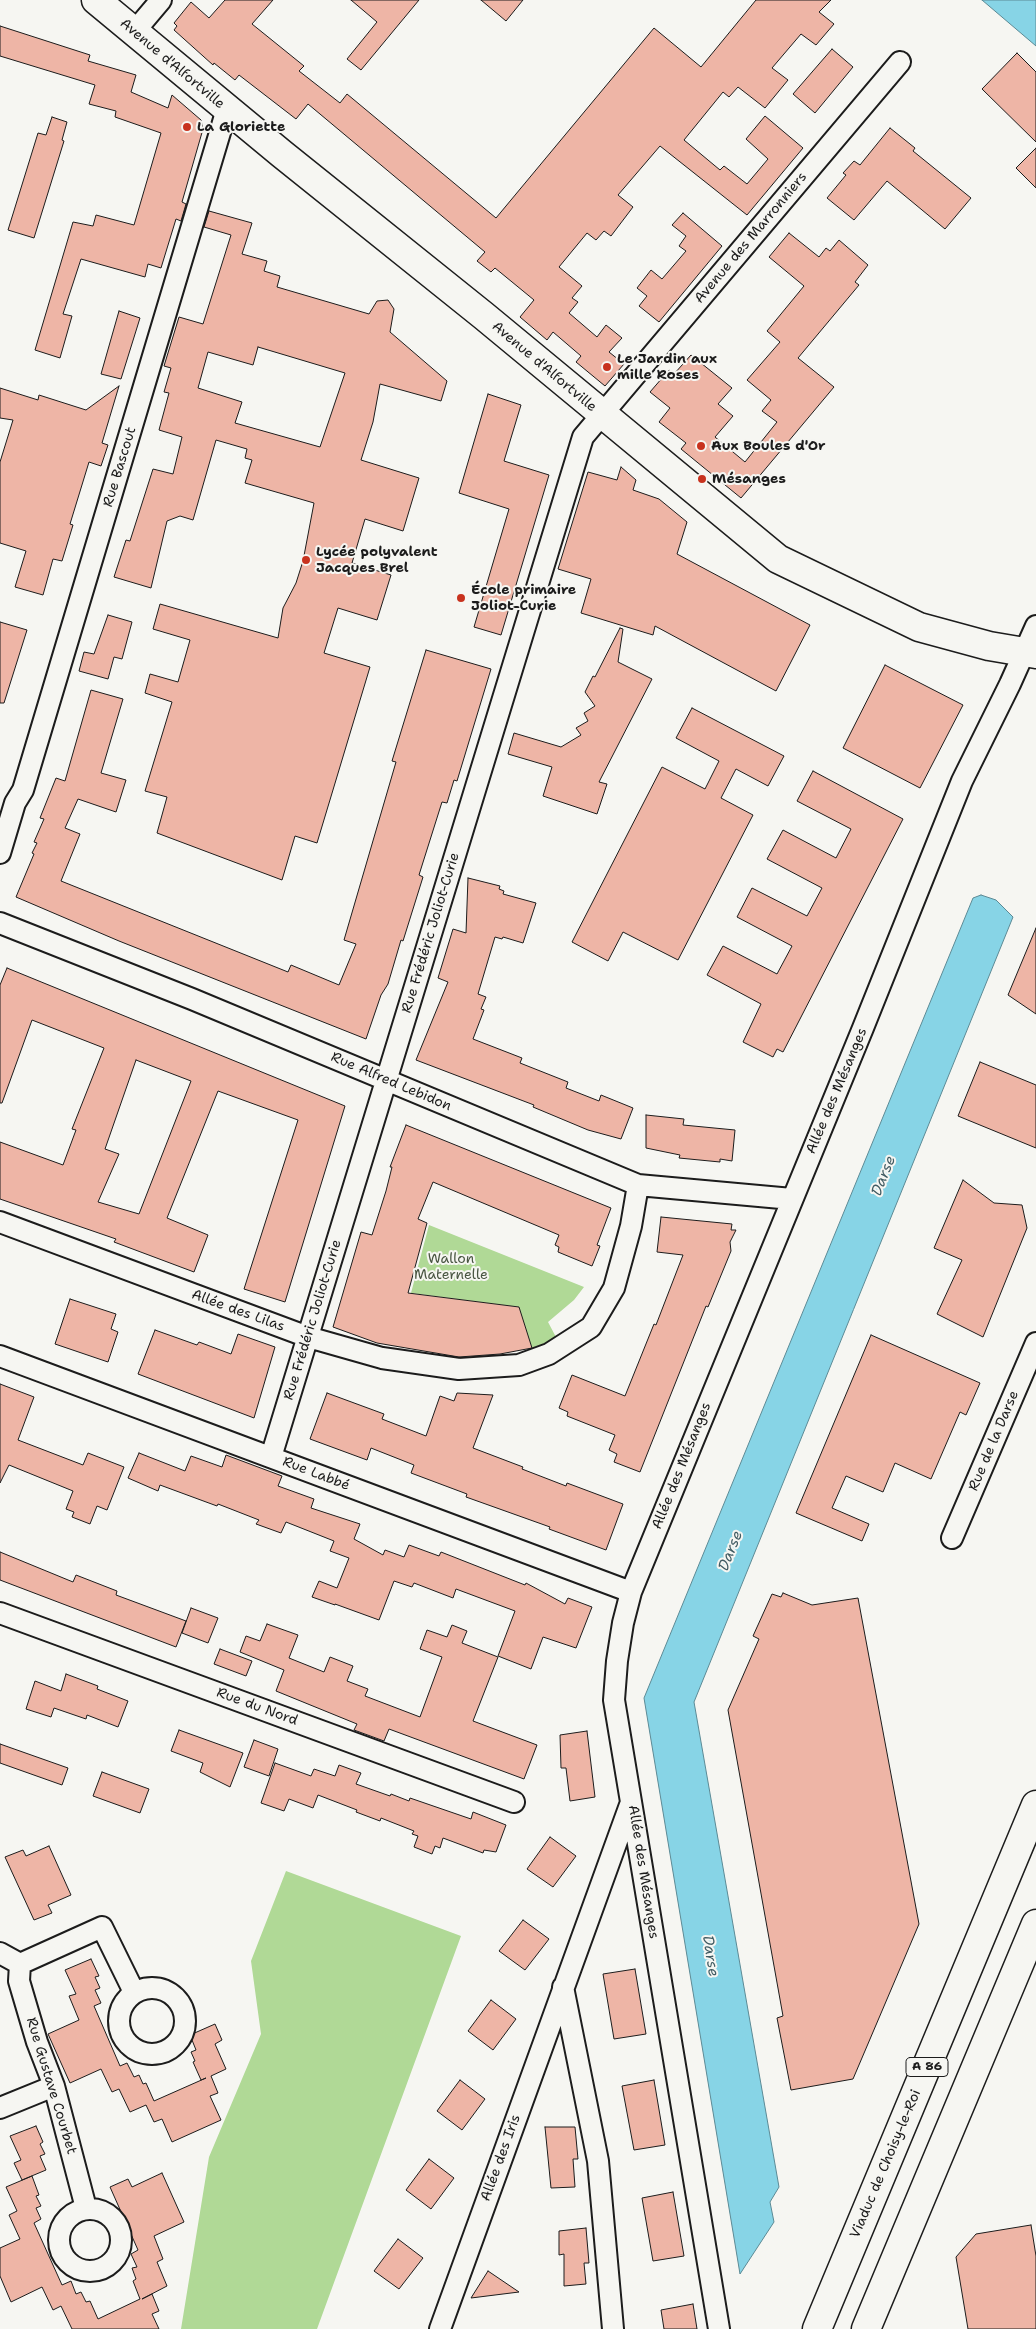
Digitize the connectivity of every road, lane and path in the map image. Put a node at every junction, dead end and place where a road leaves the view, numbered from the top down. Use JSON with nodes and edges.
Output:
{"nodes":[{"id":1,"x":96,"y":0,"type":"edge"},
{"id":2,"x":161,"y":0,"type":"edge"},
{"id":3,"x":134,"y":32,"type":"junction"},
{"id":4,"x":900,"y":62,"type":"dead end"},
{"id":5,"x":227,"y":109,"type":"junction"},
{"id":6,"x":601,"y":415,"type":"junction"},
{"id":7,"x":1036,"y":626,"type":"edge"},
{"id":8,"x":1031,"y":653,"type":"edge"},
{"id":9,"x":4,"y":822,"type":"edge"},
{"id":10,"x":0,"y":853,"type":"edge"},
{"id":11,"x":0,"y":923,"type":"edge"},
{"id":12,"x":385,"y":1080,"type":"junction"},
{"id":13,"x":638,"y":1185,"type":"junction"},
{"id":14,"x":792,"y":1199,"type":"junction"},
{"id":15,"x":0,"y":1222,"type":"edge"},
{"id":16,"x":308,"y":1337,"type":"junction"},
{"id":17,"x":1036,"y":1344,"type":"edge"},
{"id":18,"x":0,"y":1356,"type":"edge"},
{"id":19,"x":271,"y":1457,"type":"junction"},
{"id":20,"x":952,"y":1538,"type":"dead end"},
{"id":21,"x":631,"y":1592,"type":"junction"},
{"id":22,"x":0,"y":1613,"type":"edge"},
{"id":23,"x":514,"y":1802,"type":"dead end"},
{"id":24,"x":631,"y":1802,"type":"junction"},
{"id":25,"x":1036,"y":1805,"type":"edge"},
{"id":26,"x":1036,"y":1924,"type":"edge"},
{"id":27,"x":0,"y":1953,"type":"edge"},
{"id":28,"x":20,"y":1964,"type":"junction"},
{"id":29,"x":563,"y":1987,"type":"junction"},
{"id":30,"x":134,"y":1992,"type":"dead end"},
{"id":31,"x":54,"y":2086,"type":"junction"},
{"id":32,"x":0,"y":2108,"type":"edge"},
{"id":33,"x":86,"y":2208,"type":"dead end"},
{"id":34,"x":440,"y":2329,"type":"edge"},
{"id":35,"x":612,"y":2329,"type":"edge"},
{"id":36,"x":719,"y":2329,"type":"edge"},
{"id":37,"x":816,"y":2329,"type":"edge"},
{"id":38,"x":866,"y":2329,"type":"edge"}],
"edges":[{"from":1,"to":3,"type":"main road","name":"Avenue d'Alfortville"},
{"from":2,"to":3,"type":"street"},
{"from":3,"to":5,"type":"main road","name":"Avenue d'Alfortville"},
{"from":4,"to":6,"type":"street","name":"Avenue des Marronniers"},
{"from":5,"to":6,"type":"main road","name":"Avenue d'Alfortville"},
{"from":5,"to":9,"type":"street","name":"Rue Bascout"},
{"from":6,"to":8,"type":"main road","name":"Avenue d'Alfortville"},
{"from":6,"to":12,"type":"street","name":"Rue Frédéric Joliot-Curie"},
{"from":7,"to":8,"type":"street","name":"Allée des Mésanges"},
{"from":8,"to":14,"type":"street","name":"Allée des Mésanges"},
{"from":9,"to":10,"type":"street","name":"Rue Bascout"},
{"from":11,"to":12,"type":"street","name":"Rue Alfred Lebidon"},
{"from":12,"to":13,"type":"street","name":"Rue Alfred Lebidon"},
{"from":12,"to":16,"type":"street","name":"Rue Frédéric Joliot-Curie"},
{"from":13,"to":14,"type":"street","name":"Rue Alfred Lebidon"},
{"from":13,"to":16,"type":"street","name":"Allée des Lilas"},
{"from":14,"to":21,"type":"street","name":"Allée des Mésanges"},
{"from":15,"to":16,"type":"street","name":"Allée des Lilas"},
{"from":16,"to":19,"type":"street","name":"Rue Frédéric Joliot-Curie"},
{"from":17,"to":20,"type":"street","name":"Rue de la Darse"},
{"from":18,"to":19,"type":"street","name":"Rue Labbé"},
{"from":19,"to":21,"type":"street","name":"Rue Labbé"},
{"from":21,"to":24,"type":"street","name":"Allée des Mésanges"},
{"from":22,"to":23,"type":"street","name":"Rue du Nord"},
{"from":24,"to":29,"type":"street","name":"Allée des Iris"},
{"from":24,"to":36,"type":"street","name":"Allée des Mésanges"},
{"from":25,"to":37,"type":"main road","name":"Viaduc de Choisy-le-Roi","number":"A 86"},
{"from":26,"to":38,"type":"main road"},
{"from":27,"to":28,"type":"street"},
{"from":28,"to":30,"type":"street"},
{"from":28,"to":31,"type":"street","name":"Rue Gustave Courbet"},
{"from":29,"to":34,"type":"street","name":"Allée des Iris"},
{"from":29,"to":35,"type":"street"},
{"from":31,"to":32,"type":"street"},
{"from":31,"to":33,"type":"street","name":"Rue Gustave Courbet"}]}
